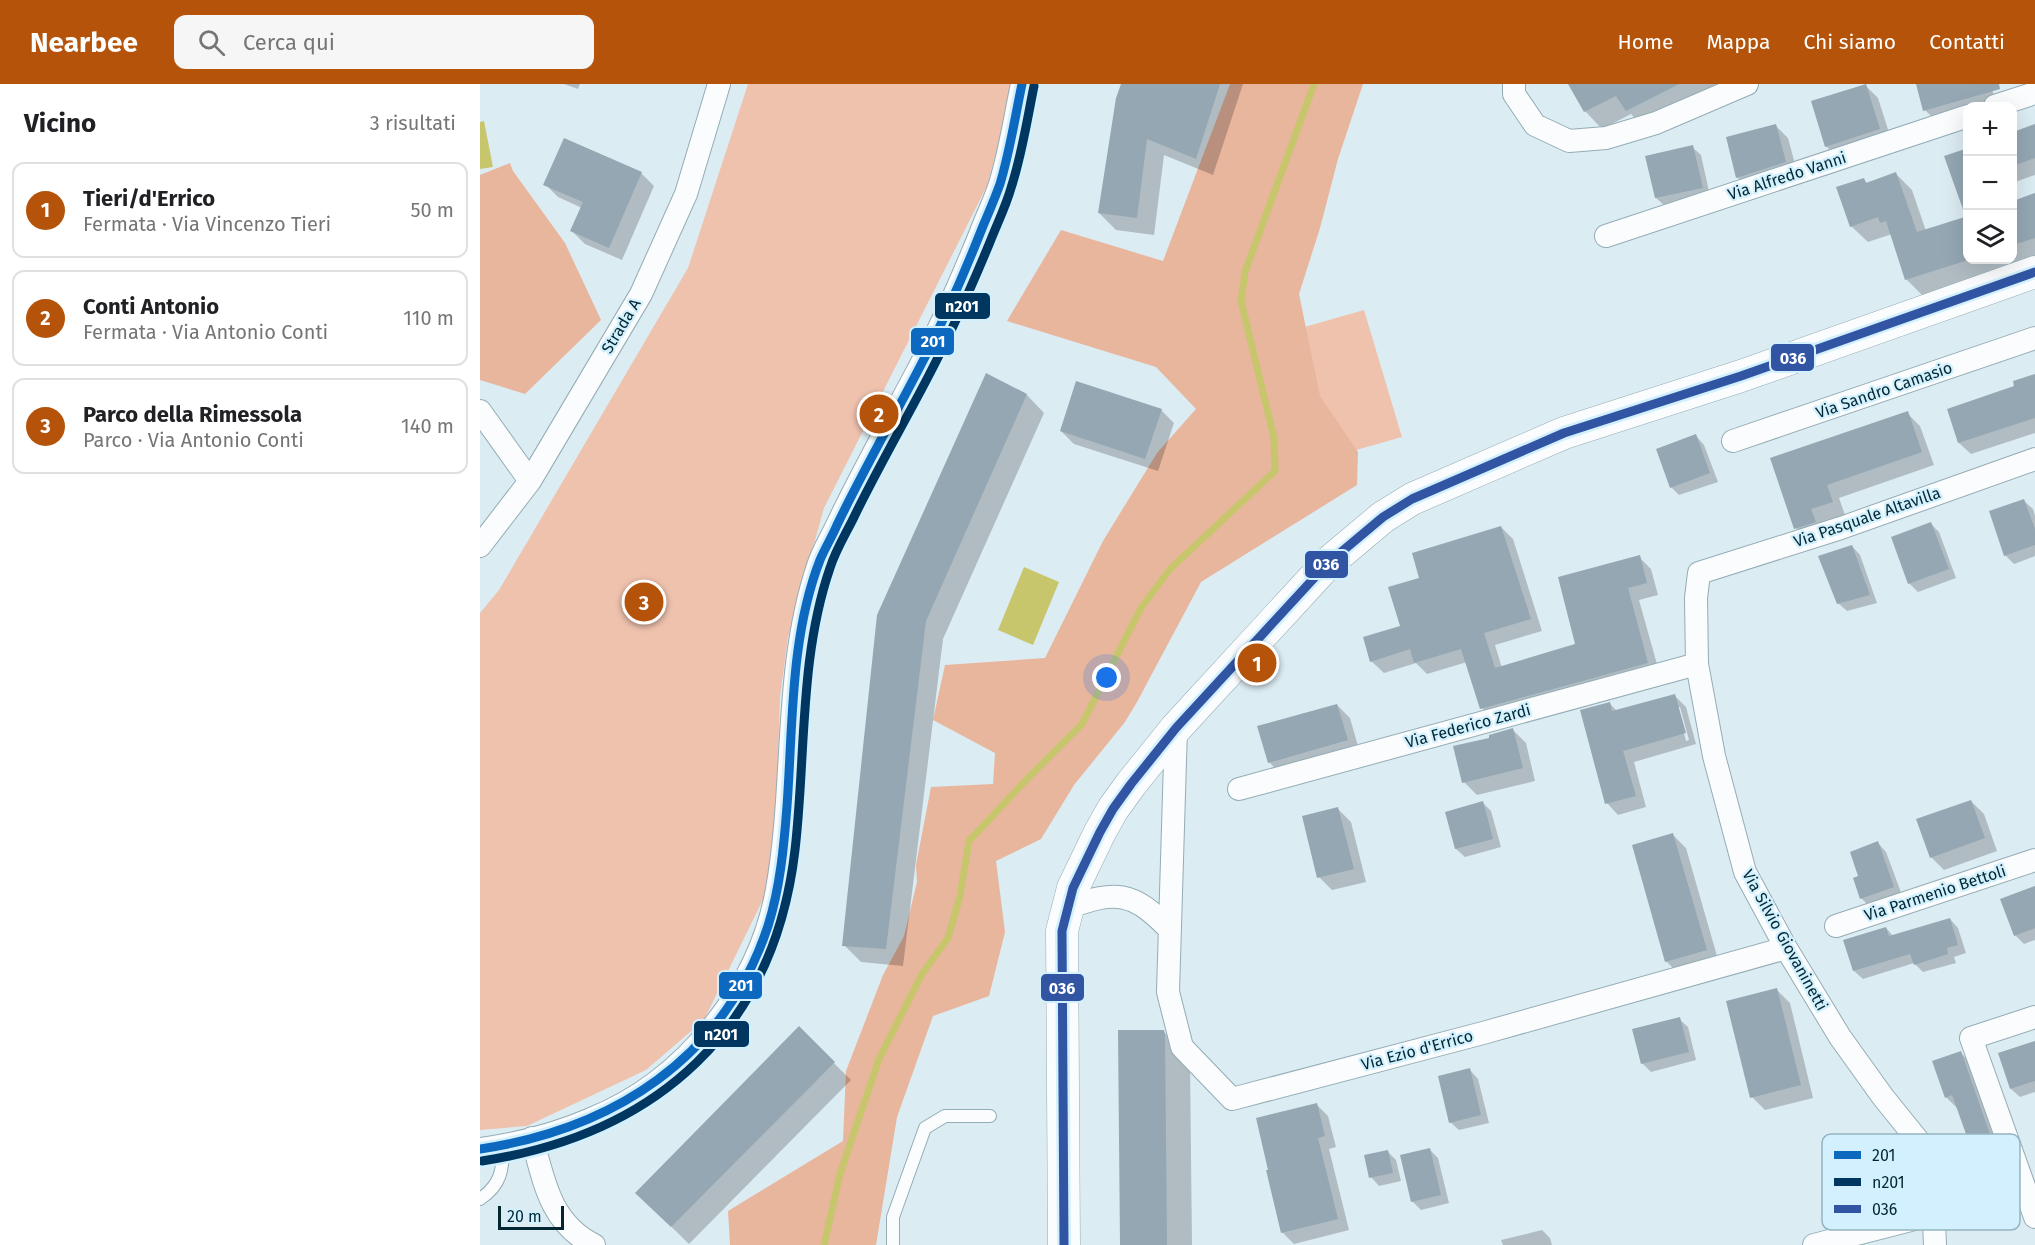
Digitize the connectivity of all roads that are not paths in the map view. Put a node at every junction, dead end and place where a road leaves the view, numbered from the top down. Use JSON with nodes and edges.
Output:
{"nodes":[{"id":1,"x":719,"y":84,"type":"edge"},
{"id":2,"x":1022,"y":84,"type":"edge"},
{"id":3,"x":1515,"y":84,"type":"edge"},
{"id":4,"x":1747,"y":84,"type":"edge"},
{"id":5,"x":2035,"y":93,"type":"edge"},
{"id":6,"x":2007,"y":102,"type":"edge"},
{"id":7,"x":1963,"y":118,"type":"edge"},
{"id":8,"x":1606,"y":236,"type":"dead end"},
{"id":9,"x":2035,"y":272,"type":"edge"},
{"id":10,"x":2035,"y":338,"type":"edge"},
{"id":11,"x":480,"y":411,"type":"edge"},
{"id":12,"x":1733,"y":441,"type":"dead end"},
{"id":13,"x":2035,"y":459,"type":"edge"},
{"id":14,"x":530,"y":481,"type":"junction"},
{"id":15,"x":480,"y":546,"type":"edge"},
{"id":16,"x":1699,"y":573,"type":"joint"},
{"id":17,"x":1697,"y":664,"type":"junction"},
{"id":18,"x":1176,"y":728,"type":"junction"},
{"id":19,"x":1239,"y":789,"type":"dead end"},
{"id":20,"x":2035,"y":860,"type":"edge"},
{"id":21,"x":1067,"y":908,"type":"junction"},
{"id":22,"x":1836,"y":926,"type":"dead end"},
{"id":23,"x":1170,"y":930,"type":"junction"},
{"id":24,"x":1786,"y":948,"type":"junction"},
{"id":25,"x":2035,"y":1017,"type":"edge"},
{"id":26,"x":990,"y":1116,"type":"dead end"},
{"id":27,"x":1913,"y":1134,"type":"edge"},
{"id":28,"x":2005,"y":1134,"type":"edge"},
{"id":29,"x":532,"y":1138,"type":"junction"},
{"id":30,"x":503,"y":1146,"type":"junction"},
{"id":31,"x":480,"y":1149,"type":"edge"},
{"id":32,"x":2020,"y":1175,"type":"edge"},
{"id":33,"x":480,"y":1199,"type":"edge"},
{"id":34,"x":2035,"y":1217,"type":"edge"},
{"id":35,"x":1872,"y":1230,"type":"edge"},
{"id":36,"x":1935,"y":1230,"type":"edge"},
{"id":37,"x":594,"y":1245,"type":"edge"},
{"id":38,"x":893,"y":1245,"type":"edge"},
{"id":39,"x":1064,"y":1245,"type":"edge"},
{"id":40,"x":1814,"y":1245,"type":"edge"},
{"id":41,"x":1935,"y":1245,"type":"edge"}],
"edges":[{"from":1,"to":14,"type":"street","name":"Strada A"},
{"from":2,"to":29,"type":"street"},
{"from":3,"to":4,"type":"street"},
{"from":5,"to":6,"type":"street"},
{"from":7,"to":8,"type":"street","name":"Via Alfredo Vanni"},
{"from":9,"to":18,"type":"street"},
{"from":10,"to":12,"type":"street","name":"Via Sandro Camasio"},
{"from":11,"to":14,"type":"street"},
{"from":13,"to":16,"type":"street","name":"Via Pasquale Altavilla"},
{"from":14,"to":15,"type":"street","name":"Strada A"},
{"from":16,"to":17,"type":"street","name":"Via Silvio Giovaninetti"},
{"from":17,"to":19,"type":"street","name":"Via Federico Zardi"},
{"from":17,"to":24,"type":"street","name":"Via Silvio Giovaninetti"},
{"from":18,"to":21,"type":"street"},
{"from":18,"to":23,"type":"street","name":"Via Ezio d'Errico"},
{"from":20,"to":22,"type":"street","name":"Via Parmenio Bettoli"},
{"from":21,"to":23,"type":"street"},
{"from":21,"to":39,"type":"street"},
{"from":23,"to":24,"type":"street","name":"Via Ezio d'Errico"},
{"from":24,"to":27,"type":"street","name":"Via Silvio Giovaninetti"},
{"from":25,"to":28,"type":"street"},
{"from":26,"to":38,"type":"lane"},
{"from":29,"to":30,"type":"street"},
{"from":29,"to":37,"type":"street"},
{"from":30,"to":31,"type":"street"},
{"from":30,"to":33,"type":"lane"},
{"from":32,"to":34,"type":"street"},
{"from":35,"to":40,"type":"street"},
{"from":36,"to":41,"type":"street","name":"Via Silvio Giovaninetti"}]}
